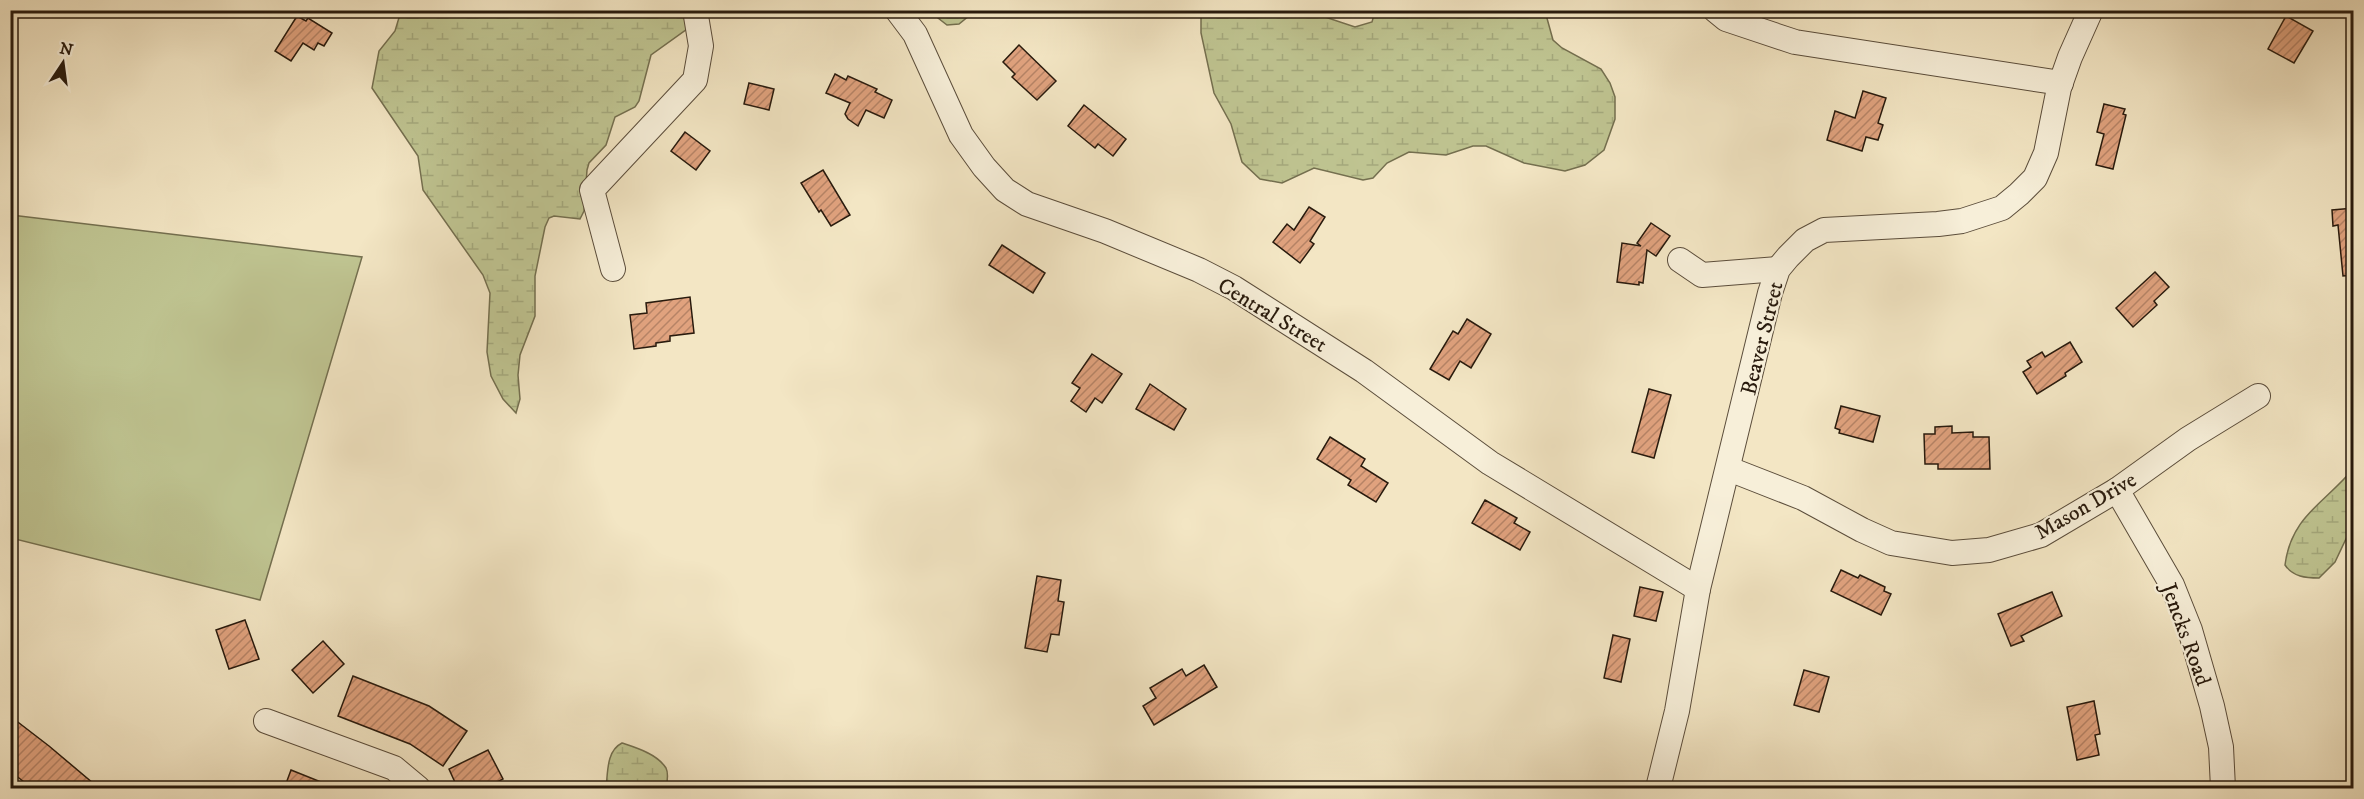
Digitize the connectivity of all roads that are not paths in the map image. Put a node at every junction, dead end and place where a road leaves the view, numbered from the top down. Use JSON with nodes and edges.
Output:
{"nodes":[{"id":1,"x":695,"y":10,"type":"edge"},
{"id":2,"x":897,"y":10,"type":"edge"},
{"id":3,"x":1715,"y":10,"type":"edge"},
{"id":4,"x":2091,"y":10,"type":"edge"},
{"id":5,"x":2061,"y":83,"type":"junction"},
{"id":6,"x":1680,"y":260,"type":"dead end"},
{"id":7,"x":613,"y":269,"type":"dead end"},
{"id":8,"x":1778,"y":269,"type":"junction"},
{"id":9,"x":2258,"y":396,"type":"dead end"},
{"id":10,"x":1729,"y":469,"type":"junction"},
{"id":11,"x":2117,"y":490,"type":"junction"},
{"id":12,"x":1698,"y":589,"type":"junction"},
{"id":13,"x":266,"y":721,"type":"dead end"},
{"id":14,"x":418,"y":789,"type":"edge"},
{"id":15,"x":1658,"y":789,"type":"edge"},
{"id":16,"x":2223,"y":789,"type":"edge"}],
"edges":[{"from":1,"to":7,"type":"street"},
{"from":2,"to":12,"type":"street","name":"Central Street"},
{"from":3,"to":5,"type":"street"},
{"from":4,"to":5,"type":"street","name":"Beaver Street"},
{"from":5,"to":8,"type":"street","name":"Beaver Street"},
{"from":6,"to":8,"type":"street"},
{"from":8,"to":10,"type":"street","name":"Beaver Street"},
{"from":9,"to":11,"type":"street","name":"Mason Drive"},
{"from":10,"to":11,"type":"street","name":"Mason Drive"},
{"from":10,"to":12,"type":"street","name":"Beaver Street"},
{"from":11,"to":16,"type":"street","name":"Jencks Road"},
{"from":12,"to":15,"type":"street","name":"Beaver Street"},
{"from":13,"to":14,"type":"street"}]}
